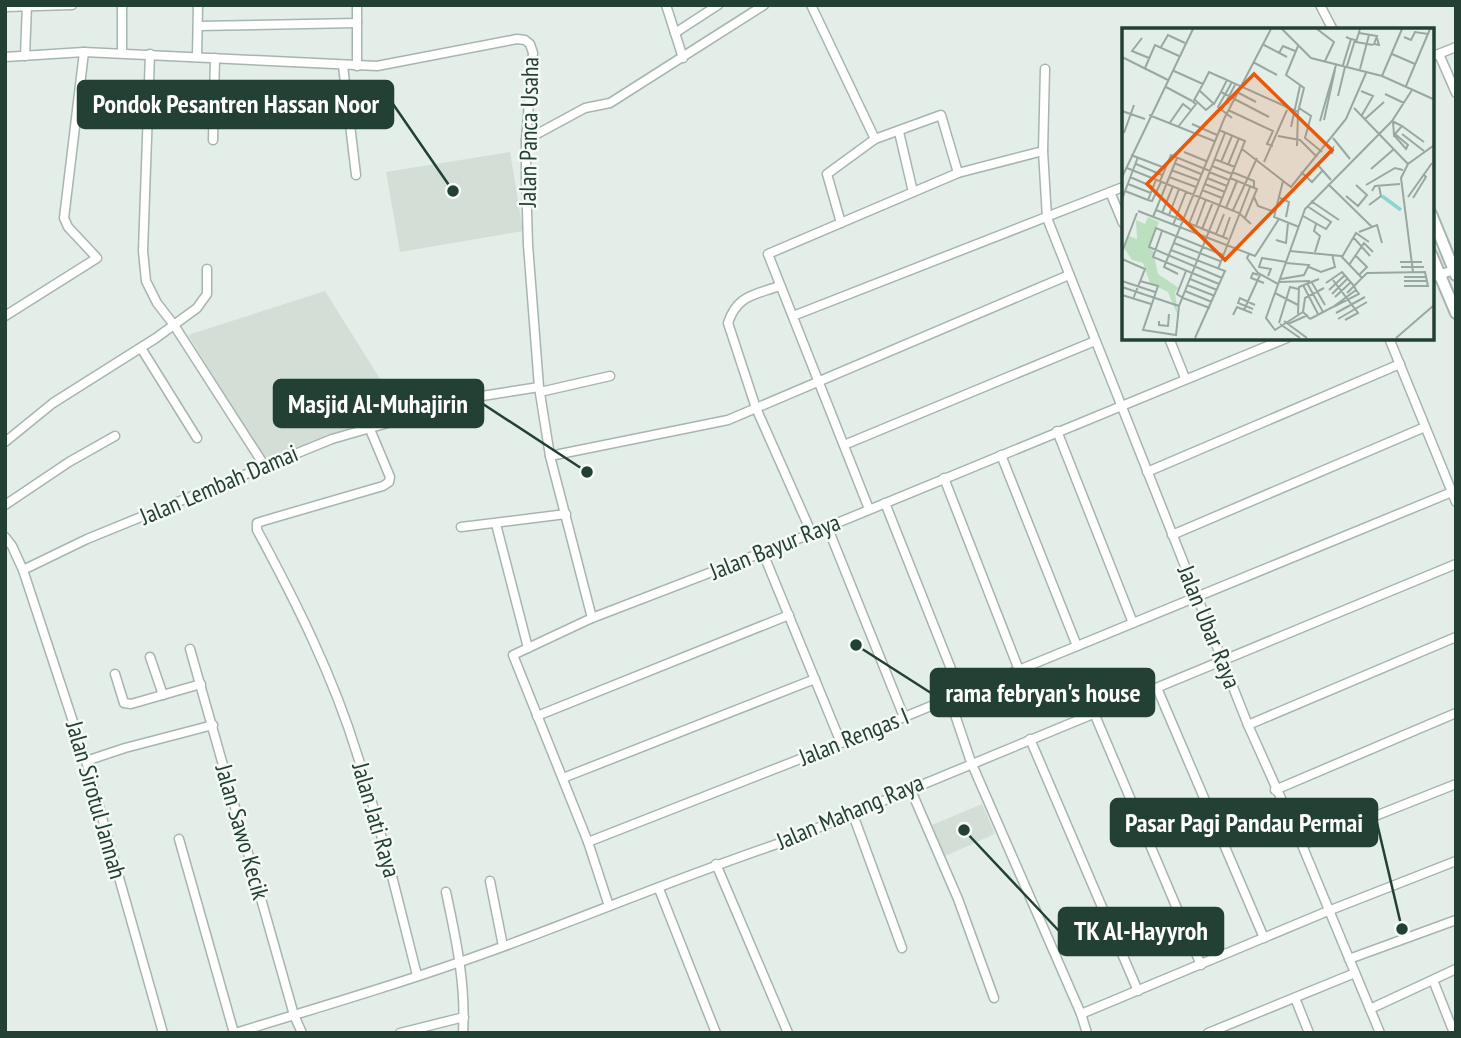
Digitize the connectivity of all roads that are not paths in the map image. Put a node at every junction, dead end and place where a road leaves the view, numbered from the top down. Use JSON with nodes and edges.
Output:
{"nodes":[{"id":1,"x":72,"y":5,"type":"edge"},
{"id":2,"x":122,"y":5,"type":"edge"},
{"id":3,"x":198,"y":5,"type":"edge"},
{"id":4,"x":357,"y":5,"type":"edge"},
{"id":5,"x":666,"y":5,"type":"edge"},
{"id":6,"x":718,"y":5,"type":"edge"},
{"id":7,"x":764,"y":5,"type":"edge"},
{"id":8,"x":811,"y":5,"type":"edge"},
{"id":9,"x":1320,"y":5,"type":"edge"},
{"id":10,"x":27,"y":6,"type":"edge"},
{"id":11,"x":5,"y":7,"type":"edge"},
{"id":12,"x":357,"y":23,"type":"junction"},
{"id":13,"x":198,"y":26,"type":"junction"},
{"id":14,"x":1331,"y":28,"type":"edge"},
{"id":15,"x":675,"y":33,"type":"junction"},
{"id":16,"x":1456,"y":47,"type":"edge"},
{"id":17,"x":84,"y":52,"type":"junction"},
{"id":18,"x":122,"y":53,"type":"junction"},
{"id":19,"x":150,"y":54,"type":"junction"},
{"id":20,"x":1435,"y":55,"type":"edge"},
{"id":21,"x":25,"y":56,"type":"junction"},
{"id":22,"x":5,"y":57,"type":"edge"},
{"id":23,"x":197,"y":57,"type":"junction"},
{"id":24,"x":215,"y":58,"type":"junction"},
{"id":25,"x":683,"y":58,"type":"junction"},
{"id":26,"x":343,"y":66,"type":"junction"},
{"id":27,"x":357,"y":66,"type":"junction"},
{"id":28,"x":1045,"y":69,"type":"dead end"},
{"id":29,"x":1456,"y":93,"type":"edge"},
{"id":30,"x":899,"y":132,"type":"junction"},
{"id":31,"x":875,"y":139,"type":"junction"},
{"id":32,"x":213,"y":140,"type":"dead end"},
{"id":33,"x":526,"y":140,"type":"junction"},
{"id":34,"x":1043,"y":151,"type":"junction"},
{"id":35,"x":958,"y":173,"type":"junction"},
{"id":36,"x":356,"y":175,"type":"dead end"},
{"id":37,"x":1122,"y":187,"type":"edge"},
{"id":38,"x":913,"y":192,"type":"junction"},
{"id":39,"x":1110,"y":192,"type":"junction"},
{"id":40,"x":1047,"y":218,"type":"junction"},
{"id":41,"x":1433,"y":219,"type":"edge"},
{"id":42,"x":1122,"y":221,"type":"edge"},
{"id":43,"x":841,"y":223,"type":"junction"},
{"id":44,"x":207,"y":269,"type":"dead end"},
{"id":45,"x":1455,"y":271,"type":"edge"},
{"id":46,"x":1069,"y":275,"type":"junction"},
{"id":47,"x":1436,"y":276,"type":"edge"},
{"id":48,"x":779,"y":286,"type":"junction"},
{"id":49,"x":1456,"y":313,"type":"edge"},
{"id":50,"x":5,"y":316,"type":"edge"},
{"id":51,"x":793,"y":316,"type":"junction"},
{"id":52,"x":174,"y":325,"type":"junction"},
{"id":53,"x":1170,"y":340,"type":"edge"},
{"id":54,"x":1282,"y":340,"type":"edge"},
{"id":55,"x":1390,"y":340,"type":"edge"},
{"id":56,"x":1095,"y":341,"type":"junction"},
{"id":57,"x":141,"y":348,"type":"junction"},
{"id":58,"x":1400,"y":364,"type":"junction"},
{"id":59,"x":610,"y":376,"type":"dead end"},
{"id":60,"x":1185,"y":379,"type":"junction"},
{"id":61,"x":819,"y":382,"type":"junction"},
{"id":62,"x":539,"y":389,"type":"junction"},
{"id":63,"x":1121,"y":405,"type":"junction"},
{"id":64,"x":756,"y":408,"type":"junction"},
{"id":65,"x":369,"y":427,"type":"junction"},
{"id":66,"x":1425,"y":427,"type":"junction"},
{"id":67,"x":1057,"y":431,"type":"junction"},
{"id":68,"x":115,"y":436,"type":"dead end"},
{"id":69,"x":197,"y":438,"type":"dead end"},
{"id":70,"x":5,"y":442,"type":"edge"},
{"id":71,"x":844,"y":445,"type":"junction"},
{"id":72,"x":1001,"y":455,"type":"junction"},
{"id":73,"x":550,"y":456,"type":"junction"},
{"id":74,"x":264,"y":465,"type":"junction"},
{"id":75,"x":1147,"y":472,"type":"junction"},
{"id":76,"x":944,"y":478,"type":"junction"},
{"id":77,"x":1452,"y":492,"type":"junction"},
{"id":78,"x":1456,"y":502,"type":"edge"},
{"id":79,"x":885,"y":503,"type":"junction"},
{"id":80,"x":5,"y":505,"type":"edge"},
{"id":81,"x":869,"y":509,"type":"junction"},
{"id":82,"x":566,"y":514,"type":"junction"},
{"id":83,"x":496,"y":524,"type":"junction"},
{"id":84,"x":827,"y":526,"type":"junction"},
{"id":85,"x":461,"y":527,"type":"dead end"},
{"id":86,"x":811,"y":534,"type":"junction"},
{"id":87,"x":1172,"y":535,"type":"junction"},
{"id":88,"x":5,"y":537,"type":"edge"},
{"id":89,"x":763,"y":553,"type":"junction"},
{"id":90,"x":1456,"y":564,"type":"edge"},
{"id":91,"x":23,"y":570,"type":"junction"},
{"id":92,"x":1196,"y":597,"type":"junction"},
{"id":93,"x":789,"y":615,"type":"junction"},
{"id":94,"x":593,"y":618,"type":"junction"},
{"id":95,"x":1133,"y":623,"type":"junction"},
{"id":96,"x":1456,"y":638,"type":"edge"},
{"id":97,"x":1077,"y":646,"type":"junction"},
{"id":98,"x":528,"y":648,"type":"junction"},
{"id":99,"x":190,"y":649,"type":"dead end"},
{"id":100,"x":150,"y":657,"type":"dead end"},
{"id":101,"x":1222,"y":659,"type":"junction"},
{"id":102,"x":1019,"y":670,"type":"junction"},
{"id":103,"x":116,"y":674,"type":"dead end"},
{"id":104,"x":815,"y":680,"type":"junction"},
{"id":105,"x":201,"y":684,"type":"junction"},
{"id":106,"x":1157,"y":688,"type":"junction"},
{"id":107,"x":961,"y":694,"type":"junction"},
{"id":108,"x":163,"y":695,"type":"junction"},
{"id":109,"x":949,"y":697,"type":"junction"},
{"id":110,"x":1094,"y":713,"type":"junction"},
{"id":111,"x":1456,"y":713,"type":"edge"},
{"id":112,"x":537,"y":716,"type":"junction"},
{"id":113,"x":904,"y":717,"type":"junction"},
{"id":114,"x":1248,"y":725,"type":"junction"},
{"id":115,"x":212,"y":726,"type":"junction"},
{"id":116,"x":1030,"y":739,"type":"junction"},
{"id":117,"x":841,"y":743,"type":"junction"},
{"id":118,"x":86,"y":761,"type":"junction"},
{"id":119,"x":971,"y":762,"type":"junction"},
{"id":120,"x":563,"y":778,"type":"junction"},
{"id":121,"x":1456,"y":784,"type":"edge"},
{"id":122,"x":910,"y":788,"type":"junction"},
{"id":123,"x":1275,"y":790,"type":"junction"},
{"id":124,"x":852,"y":812,"type":"junction"},
{"id":125,"x":179,"y":839,"type":"dead end"},
{"id":126,"x":588,"y":842,"type":"junction"},
{"id":127,"x":1302,"y":845,"type":"junction"},
{"id":128,"x":1456,"y":861,"type":"edge"},
{"id":129,"x":716,"y":864,"type":"junction"},
{"id":130,"x":490,"y":881,"type":"dead end"},
{"id":131,"x":659,"y":889,"type":"junction"},
{"id":132,"x":446,"y":892,"type":"dead end"},
{"id":133,"x":609,"y":906,"type":"junction"},
{"id":134,"x":1328,"y":911,"type":"junction"},
{"id":135,"x":1456,"y":920,"type":"edge"},
{"id":136,"x":1264,"y":939,"type":"junction"},
{"id":137,"x":503,"y":946,"type":"junction"},
{"id":138,"x":902,"y":948,"type":"dead end"},
{"id":139,"x":1349,"y":959,"type":"junction"},
{"id":140,"x":461,"y":961,"type":"junction"},
{"id":141,"x":1200,"y":965,"type":"junction"},
{"id":142,"x":1456,"y":969,"type":"edge"},
{"id":143,"x":1354,"y":973,"type":"junction"},
{"id":144,"x":417,"y":975,"type":"junction"},
{"id":145,"x":1433,"y":979,"type":"junction"},
{"id":146,"x":1138,"y":991,"type":"junction"},
{"id":147,"x":994,"y":998,"type":"dead end"},
{"id":148,"x":1295,"y":998,"type":"junction"},
{"id":149,"x":1370,"y":1009,"type":"junction"},
{"id":150,"x":1081,"y":1014,"type":"junction"},
{"id":151,"x":294,"y":1015,"type":"junction"},
{"id":152,"x":464,"y":1017,"type":"junction"},
{"id":153,"x":1233,"y":1024,"type":"junction"},
{"id":154,"x":163,"y":1033,"type":"edge"},
{"id":155,"x":234,"y":1033,"type":"edge"},
{"id":156,"x":302,"y":1033,"type":"edge"},
{"id":157,"x":400,"y":1033,"type":"edge"},
{"id":158,"x":463,"y":1033,"type":"edge"},
{"id":159,"x":716,"y":1033,"type":"edge"},
{"id":160,"x":788,"y":1033,"type":"edge"},
{"id":161,"x":1087,"y":1033,"type":"edge"},
{"id":162,"x":1208,"y":1033,"type":"edge"},
{"id":163,"x":1236,"y":1033,"type":"edge"},
{"id":164,"x":1309,"y":1033,"type":"edge"},
{"id":165,"x":1380,"y":1033,"type":"edge"},
{"id":166,"x":1454,"y":1033,"type":"edge"}],
"edges":[{"from":1,"to":10,"type":"street"},
{"from":2,"to":18,"type":"street"},
{"from":3,"to":13,"type":"street"},
{"from":4,"to":12,"type":"street"},
{"from":5,"to":15,"type":"street"},
{"from":6,"to":15,"type":"street"},
{"from":7,"to":25,"type":"street"},
{"from":8,"to":31,"type":"street"},
{"from":9,"to":14,"type":"street"},
{"from":10,"to":11,"type":"street"},
{"from":10,"to":21,"type":"street"},
{"from":12,"to":13,"type":"street"},
{"from":12,"to":27,"type":"street"},
{"from":13,"to":23,"type":"street"},
{"from":15,"to":25,"type":"street"},
{"from":16,"to":20,"type":"street"},
{"from":17,"to":18,"type":"street","name":"Jalan Panca Usaha"},
{"from":17,"to":21,"type":"street","name":"Jalan Panca Usaha"},
{"from":17,"to":50,"type":"street"},
{"from":18,"to":19,"type":"street","name":"Jalan Panca Usaha"},
{"from":19,"to":23,"type":"street","name":"Jalan Panca Usaha"},
{"from":19,"to":52,"type":"street"},
{"from":20,"to":29,"type":"street"},
{"from":21,"to":22,"type":"street","name":"Jalan Panca Usaha"},
{"from":23,"to":24,"type":"street","name":"Jalan Panca Usaha"},
{"from":24,"to":26,"type":"street","name":"Jalan Panca Usaha"},
{"from":24,"to":32,"type":"street"},
{"from":25,"to":33,"type":"street"},
{"from":26,"to":27,"type":"street","name":"Jalan Panca Usaha"},
{"from":26,"to":36,"type":"street"},
{"from":27,"to":33,"type":"street","name":"Jalan Panca Usaha"},
{"from":28,"to":34,"type":"street","name":"Jalan Ubar Raya"},
{"from":30,"to":31,"type":"street"},
{"from":30,"to":35,"type":"street"},
{"from":30,"to":38,"type":"street"},
{"from":31,"to":43,"type":"street"},
{"from":33,"to":62,"type":"street","name":"Jalan Panca Usaha"},
{"from":34,"to":35,"type":"street"},
{"from":34,"to":40,"type":"street","name":"Jalan Ubar Raya"},
{"from":35,"to":38,"type":"street"},
{"from":37,"to":39,"type":"street"},
{"from":38,"to":43,"type":"street"},
{"from":39,"to":40,"type":"street"},
{"from":39,"to":42,"type":"street"},
{"from":40,"to":46,"type":"street","name":"Jalan Ubar Raya"},
{"from":40,"to":51,"type":"street"},
{"from":41,"to":45,"type":"street"},
{"from":43,"to":48,"type":"street"},
{"from":44,"to":52,"type":"street"},
{"from":45,"to":47,"type":"street"},
{"from":46,"to":56,"type":"street","name":"Jalan Ubar Raya"},
{"from":46,"to":61,"type":"street"},
{"from":47,"to":49,"type":"street"},
{"from":48,"to":51,"type":"street"},
{"from":48,"to":64,"type":"street"},
{"from":51,"to":61,"type":"street"},
{"from":52,"to":57,"type":"street"},
{"from":52,"to":74,"type":"street"},
{"from":53,"to":60,"type":"street"},
{"from":54,"to":60,"type":"street","name":"Jalan Bayur Raya"},
{"from":55,"to":58,"type":"street"},
{"from":56,"to":63,"type":"street","name":"Jalan Ubar Raya"},
{"from":56,"to":71,"type":"street"},
{"from":57,"to":69,"type":"street"},
{"from":57,"to":70,"type":"street"},
{"from":58,"to":66,"type":"street"},
{"from":58,"to":75,"type":"street"},
{"from":59,"to":62,"type":"street","name":"Jalan Lembah Damai"},
{"from":60,"to":63,"type":"street","name":"Jalan Bayur Raya"},
{"from":61,"to":64,"type":"street"},
{"from":61,"to":71,"type":"street"},
{"from":62,"to":65,"type":"street","name":"Jalan Lembah Damai"},
{"from":62,"to":73,"type":"street","name":"Jalan Panca Usaha"},
{"from":63,"to":67,"type":"street","name":"Jalan Bayur Raya"},
{"from":63,"to":75,"type":"street","name":"Jalan Ubar Raya"},
{"from":64,"to":73,"type":"street"},
{"from":64,"to":86,"type":"street"},
{"from":65,"to":74,"type":"street","name":"Jalan Lembah Damai"},
{"from":65,"to":144,"type":"street","name":"Jalan Jati Raya"},
{"from":66,"to":77,"type":"street"},
{"from":66,"to":87,"type":"street"},
{"from":67,"to":72,"type":"street","name":"Jalan Bayur Raya"},
{"from":67,"to":95,"type":"street"},
{"from":68,"to":80,"type":"street"},
{"from":71,"to":81,"type":"street"},
{"from":72,"to":76,"type":"street","name":"Jalan Bayur Raya"},
{"from":72,"to":97,"type":"street"},
{"from":73,"to":82,"type":"street","name":"Jalan Panca Usaha"},
{"from":74,"to":91,"type":"street","name":"Jalan Lembah Damai"},
{"from":75,"to":87,"type":"street","name":"Jalan Ubar Raya"},
{"from":76,"to":79,"type":"street","name":"Jalan Bayur Raya"},
{"from":76,"to":102,"type":"street"},
{"from":77,"to":78,"type":"street"},
{"from":77,"to":92,"type":"street","name":"Jalan Rengas I"},
{"from":79,"to":81,"type":"street","name":"Jalan Bayur Raya"},
{"from":79,"to":107,"type":"street"},
{"from":81,"to":84,"type":"street","name":"Jalan Bayur Raya"},
{"from":82,"to":83,"type":"street"},
{"from":82,"to":94,"type":"street","name":"Jalan Panca Usaha"},
{"from":83,"to":85,"type":"street"},
{"from":83,"to":98,"type":"street"},
{"from":84,"to":86,"type":"street","name":"Jalan Bayur Raya"},
{"from":84,"to":113,"type":"street"},
{"from":86,"to":89,"type":"street","name":"Jalan Bayur Raya"},
{"from":87,"to":92,"type":"street","name":"Jalan Ubar Raya"},
{"from":88,"to":91,"type":"street"},
{"from":89,"to":93,"type":"street"},
{"from":89,"to":94,"type":"street","name":"Jalan Bayur Raya"},
{"from":90,"to":101,"type":"street","name":"Jalan Mahang Raya"},
{"from":91,"to":118,"type":"street","name":"Jalan Sirotul Jannah"},
{"from":92,"to":95,"type":"street","name":"Jalan Rengas I"},
{"from":92,"to":101,"type":"street","name":"Jalan Ubar Raya"},
{"from":93,"to":104,"type":"street"},
{"from":93,"to":112,"type":"street"},
{"from":94,"to":98,"type":"street","name":"Jalan Bayur Raya"},
{"from":95,"to":97,"type":"street","name":"Jalan Rengas I"},
{"from":96,"to":114,"type":"street"},
{"from":97,"to":102,"type":"street","name":"Jalan Rengas I"},
{"from":98,"to":112,"type":"street"},
{"from":99,"to":105,"type":"street","name":"Jalan Sawo Kecik"},
{"from":100,"to":108,"type":"street"},
{"from":101,"to":106,"type":"street","name":"Jalan Mahang Raya"},
{"from":101,"to":114,"type":"street","name":"Jalan Ubar Raya"},
{"from":102,"to":107,"type":"street","name":"Jalan Rengas I"},
{"from":103,"to":108,"type":"street"},
{"from":104,"to":117,"type":"street"},
{"from":104,"to":120,"type":"street"},
{"from":105,"to":108,"type":"street"},
{"from":105,"to":115,"type":"street","name":"Jalan Sawo Kecik"},
{"from":106,"to":110,"type":"street","name":"Jalan Mahang Raya"},
{"from":106,"to":136,"type":"street"},
{"from":107,"to":109,"type":"street","name":"Jalan Rengas I"},
{"from":109,"to":113,"type":"street","name":"Jalan Rengas I"},
{"from":109,"to":119,"type":"street"},
{"from":110,"to":116,"type":"street","name":"Jalan Mahang Raya"},
{"from":110,"to":141,"type":"street"},
{"from":111,"to":123,"type":"street"},
{"from":112,"to":120,"type":"street"},
{"from":113,"to":117,"type":"street","name":"Jalan Rengas I"},
{"from":114,"to":123,"type":"street","name":"Jalan Ubar Raya"},
{"from":115,"to":118,"type":"street"},
{"from":115,"to":151,"type":"street","name":"Jalan Sawo Kecik"},
{"from":116,"to":119,"type":"street","name":"Jalan Mahang Raya"},
{"from":116,"to":146,"type":"street"},
{"from":117,"to":126,"type":"street","name":"Jalan Rengas I"},
{"from":118,"to":154,"type":"street","name":"Jalan Sirotul Jannah"},
{"from":119,"to":122,"type":"street","name":"Jalan Mahang Raya"},
{"from":119,"to":150,"type":"street"},
{"from":120,"to":126,"type":"street"},
{"from":121,"to":127,"type":"street"},
{"from":122,"to":124,"type":"street","name":"Jalan Mahang Raya"},
{"from":122,"to":147,"type":"street"},
{"from":123,"to":127,"type":"street","name":"Jalan Ubar Raya"},
{"from":124,"to":129,"type":"street","name":"Jalan Mahang Raya"},
{"from":124,"to":138,"type":"street"},
{"from":125,"to":155,"type":"street"},
{"from":126,"to":133,"type":"street"},
{"from":127,"to":134,"type":"street","name":"Jalan Ubar Raya"},
{"from":128,"to":134,"type":"street"},
{"from":129,"to":131,"type":"street","name":"Jalan Mahang Raya"},
{"from":129,"to":160,"type":"street"},
{"from":130,"to":137,"type":"street"},
{"from":131,"to":133,"type":"street","name":"Jalan Mahang Raya"},
{"from":131,"to":159,"type":"street"},
{"from":132,"to":140,"type":"street"},
{"from":133,"to":137,"type":"street","name":"Jalan Mahang Raya"},
{"from":134,"to":136,"type":"street"},
{"from":134,"to":139,"type":"street","name":"Jalan Ubar Raya"},
{"from":135,"to":139,"type":"street"},
{"from":136,"to":141,"type":"street"},
{"from":137,"to":140,"type":"street","name":"Jalan Mahang Raya"},
{"from":139,"to":143,"type":"street","name":"Jalan Ubar Raya"},
{"from":140,"to":144,"type":"street","name":"Jalan Mahang Raya"},
{"from":140,"to":152,"type":"street"},
{"from":141,"to":146,"type":"street"},
{"from":142,"to":145,"type":"street"},
{"from":143,"to":148,"type":"street"},
{"from":143,"to":149,"type":"street","name":"Jalan Ubar Raya"},
{"from":144,"to":151,"type":"street","name":"Jalan Mahang Raya"},
{"from":145,"to":149,"type":"street"},
{"from":145,"to":166,"type":"street"},
{"from":146,"to":150,"type":"street"},
{"from":148,"to":153,"type":"street"},
{"from":148,"to":164,"type":"street"},
{"from":149,"to":165,"type":"street","name":"Jalan Ubar Raya"},
{"from":150,"to":161,"type":"street"},
{"from":151,"to":155,"type":"street","name":"Jalan Mahang Raya"},
{"from":151,"to":156,"type":"street","name":"Jalan Sawo Kecik"},
{"from":152,"to":157,"type":"street"},
{"from":152,"to":158,"type":"street"},
{"from":153,"to":162,"type":"street"},
{"from":153,"to":163,"type":"street"}]}
